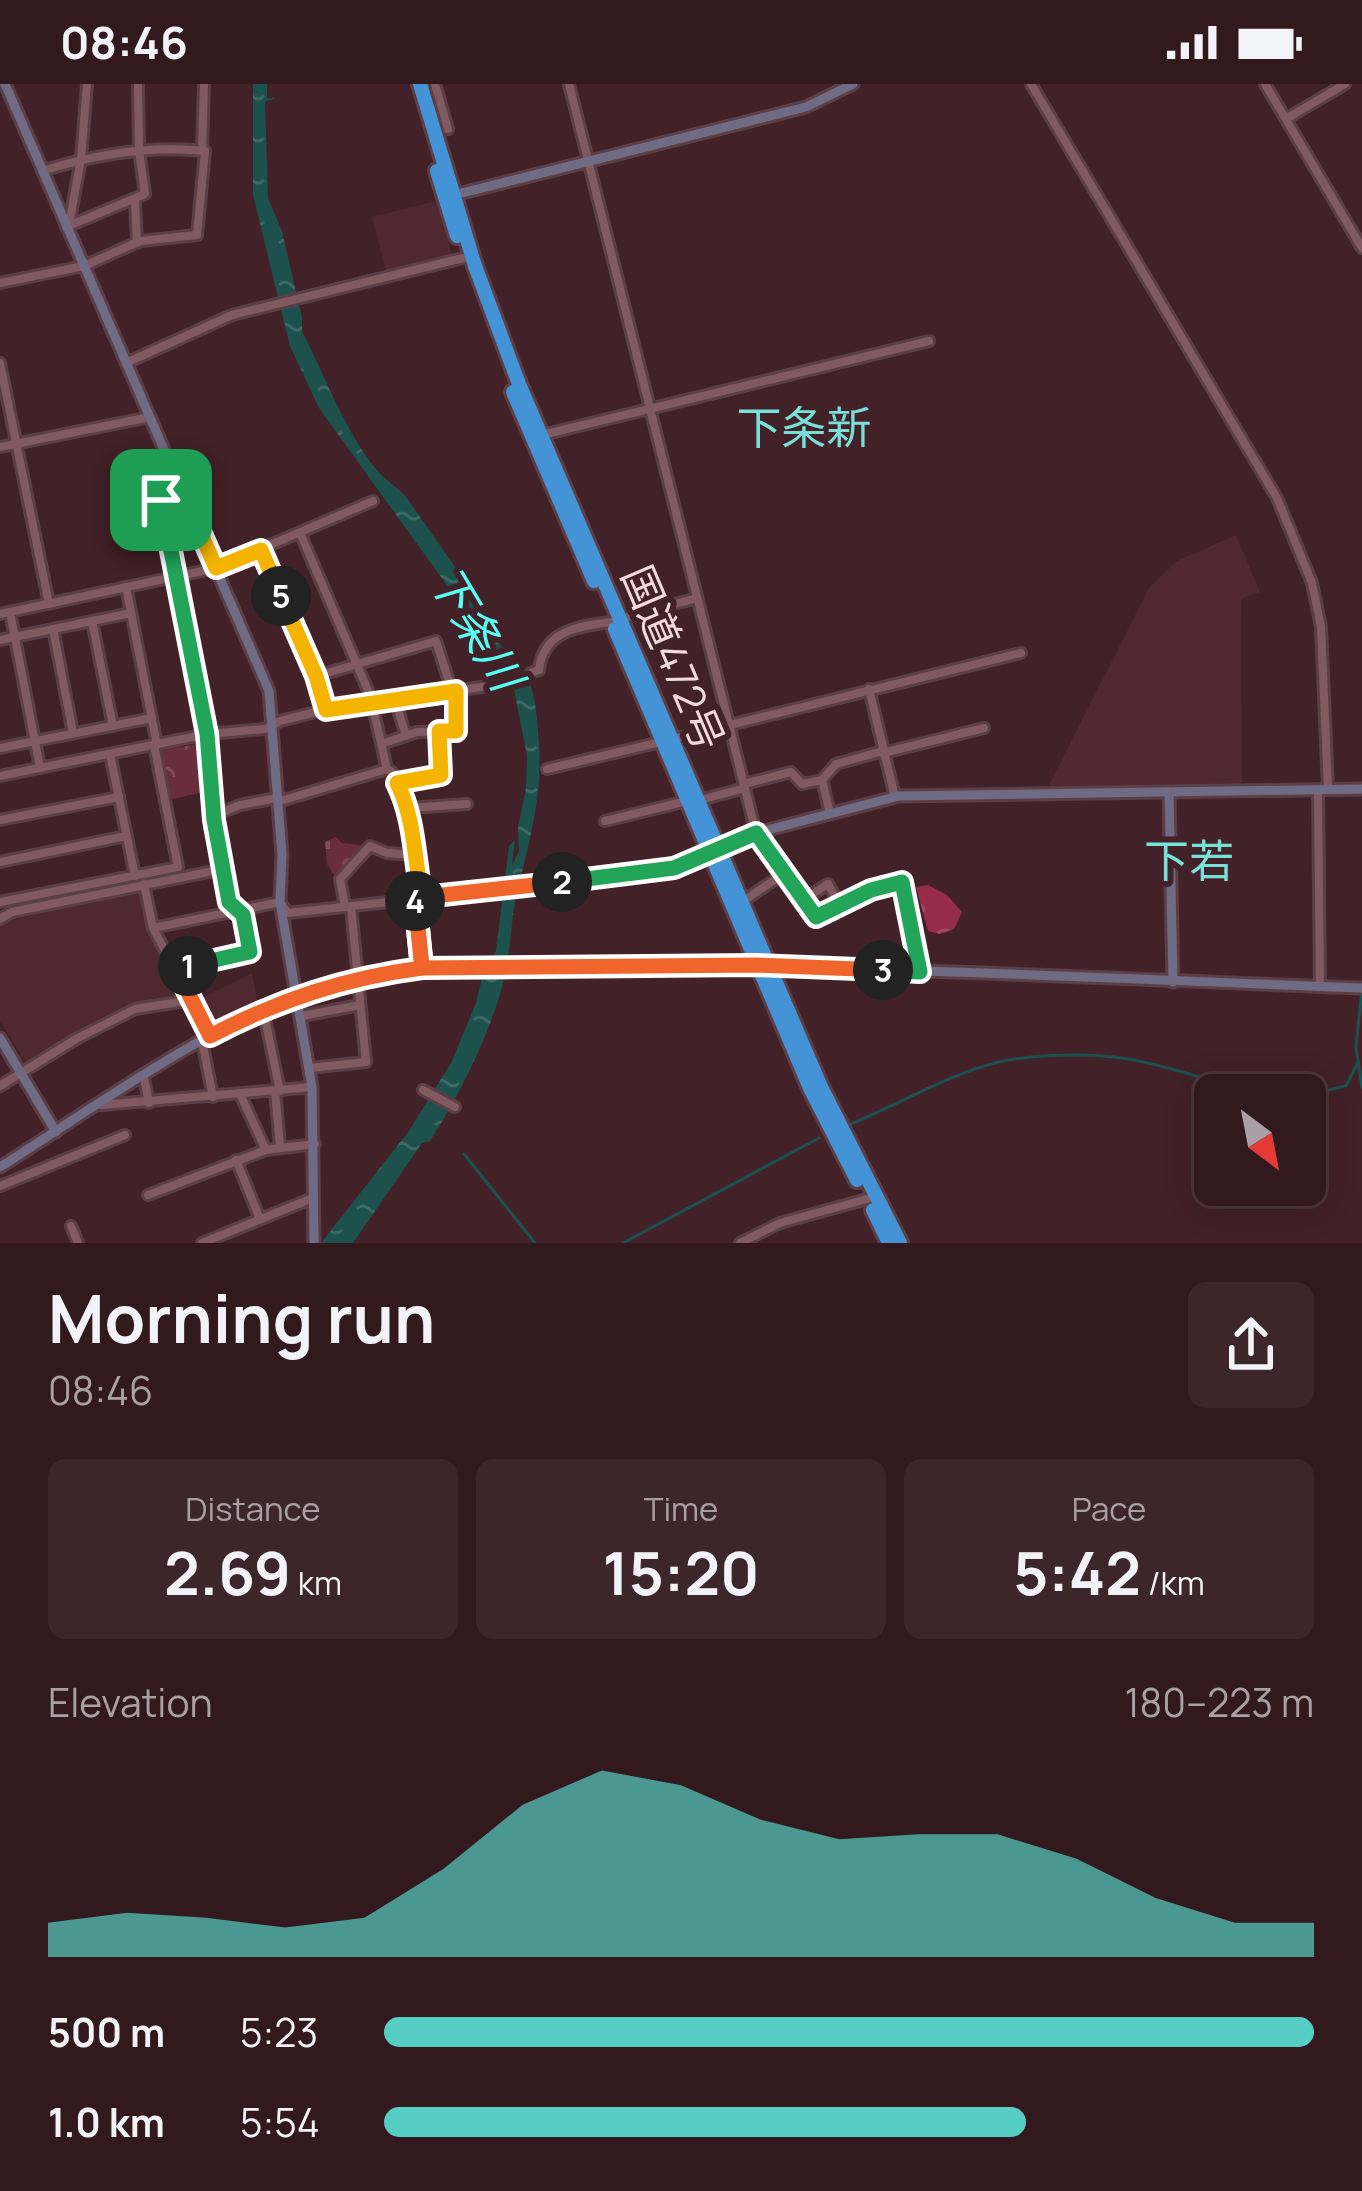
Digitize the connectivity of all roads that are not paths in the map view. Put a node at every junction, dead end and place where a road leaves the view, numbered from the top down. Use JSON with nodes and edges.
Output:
{"nodes":[{"id":1,"x":4,"y":84,"type":"edge"},
{"id":2,"x":87,"y":84,"type":"edge"},
{"id":3,"x":138,"y":84,"type":"edge"},
{"id":4,"x":204,"y":84,"type":"edge"},
{"id":5,"x":410,"y":84,"type":"edge"},
{"id":6,"x":420,"y":84,"type":"edge"},
{"id":7,"x":435,"y":84,"type":"edge"},
{"id":8,"x":568,"y":84,"type":"edge"},
{"id":9,"x":853,"y":84,"type":"edge"},
{"id":10,"x":1031,"y":84,"type":"edge"},
{"id":11,"x":1265,"y":84,"type":"edge"},
{"id":12,"x":1345,"y":84,"type":"edge"},
{"id":13,"x":1286,"y":119,"type":"junction"},
{"id":14,"x":448,"y":130,"type":"dead end"},
{"id":15,"x":139,"y":150,"type":"junction"},
{"id":16,"x":202,"y":151,"type":"junction"},
{"id":17,"x":81,"y":159,"type":"junction"},
{"id":18,"x":587,"y":160,"type":"junction"},
{"id":19,"x":42,"y":171,"type":"junction"},
{"id":20,"x":454,"y":195,"type":"junction"},
{"id":21,"x":135,"y":201,"type":"junction"},
{"id":22,"x":68,"y":227,"type":"junction"},
{"id":23,"x":137,"y":243,"type":"junction"},
{"id":24,"x":1362,"y":248,"type":"edge"},
{"id":25,"x":463,"y":258,"type":"junction"},
{"id":26,"x":84,"y":266,"type":"junction"},
{"id":27,"x":0,"y":283,"type":"edge"},
{"id":28,"x":929,"y":341,"type":"dead end"},
{"id":29,"x":0,"y":363,"type":"edge"},
{"id":30,"x":127,"y":363,"type":"junction"},
{"id":31,"x":651,"y":411,"type":"junction"},
{"id":32,"x":150,"y":417,"type":"junction"},
{"id":33,"x":542,"y":435,"type":"junction"},
{"id":34,"x":16,"y":444,"type":"junction"},
{"id":35,"x":0,"y":447,"type":"edge"},
{"id":36,"x":184,"y":495,"type":"junction"},
{"id":37,"x":374,"y":500,"type":"dead end"},
{"id":38,"x":300,"y":533,"type":"junction"},
{"id":39,"x":261,"y":550,"type":"junction"},
{"id":40,"x":216,"y":568,"type":"junction"},
{"id":41,"x":175,"y":577,"type":"junction"},
{"id":42,"x":126,"y":587,"type":"junction"},
{"id":43,"x":697,"y":598,"type":"junction"},
{"id":44,"x":49,"y":604,"type":"junction"},
{"id":45,"x":5,"y":613,"type":"edge"},
{"id":46,"x":131,"y":613,"type":"junction"},
{"id":47,"x":616,"y":620,"type":"junction"},
{"id":48,"x":92,"y":621,"type":"junction"},
{"id":49,"x":53,"y":629,"type":"junction"},
{"id":50,"x":15,"y":637,"type":"junction"},
{"id":51,"x":0,"y":640,"type":"edge"},
{"id":52,"x":1021,"y":652,"type":"dead end"},
{"id":53,"x":358,"y":662,"type":"junction"},
{"id":54,"x":316,"y":676,"type":"junction"},
{"id":55,"x":869,"y":689,"type":"junction"},
{"id":56,"x":454,"y":691,"type":"junction"},
{"id":57,"x":395,"y":700,"type":"junction"},
{"id":58,"x":371,"y":701,"type":"junction"},
{"id":59,"x":326,"y":710,"type":"junction"},
{"id":60,"x":152,"y":718,"type":"junction"},
{"id":61,"x":729,"y":724,"type":"junction"},
{"id":62,"x":112,"y":726,"type":"junction"},
{"id":63,"x":272,"y":726,"type":"junction"},
{"id":64,"x":984,"y":728,"type":"dead end"},
{"id":65,"x":439,"y":731,"type":"junction"},
{"id":66,"x":73,"y":733,"type":"junction"},
{"id":67,"x":207,"y":734,"type":"junction"},
{"id":68,"x":406,"y":736,"type":"junction"},
{"id":69,"x":667,"y":740,"type":"junction"},
{"id":70,"x":35,"y":741,"type":"junction"},
{"id":71,"x":381,"y":744,"type":"junction"},
{"id":72,"x":156,"y":745,"type":"junction"},
{"id":73,"x":0,"y":748,"type":"edge"},
{"id":74,"x":883,"y":752,"type":"junction"},
{"id":75,"x":110,"y":754,"type":"junction"},
{"id":76,"x":40,"y":768,"type":"junction"},
{"id":77,"x":547,"y":769,"type":"dead end"},
{"id":78,"x":387,"y":770,"type":"junction"},
{"id":79,"x":0,"y":776,"type":"edge"},
{"id":80,"x":822,"y":780,"type":"junction"},
{"id":81,"x":397,"y":783,"type":"junction"},
{"id":82,"x":744,"y":786,"type":"junction"},
{"id":83,"x":1362,"y":789,"type":"edge"},
{"id":84,"x":1323,"y":790,"type":"junction"},
{"id":85,"x":1169,"y":792,"type":"junction"},
{"id":86,"x":119,"y":797,"type":"junction"},
{"id":87,"x":895,"y":797,"type":"junction"},
{"id":88,"x":277,"y":800,"type":"junction"},
{"id":89,"x":692,"y":801,"type":"junction"},
{"id":90,"x":467,"y":804,"type":"dead end"},
{"id":91,"x":409,"y":808,"type":"junction"},
{"id":92,"x":830,"y":813,"type":"junction"},
{"id":93,"x":213,"y":817,"type":"junction"},
{"id":94,"x":0,"y":820,"type":"edge"},
{"id":95,"x":605,"y":821,"type":"dead end"},
{"id":96,"x":756,"y":833,"type":"junction"},
{"id":97,"x":127,"y":836,"type":"junction"},
{"id":98,"x":714,"y":850,"type":"junction"},
{"id":99,"x":415,"y":855,"type":"junction"},
{"id":100,"x":0,"y":862,"type":"edge"},
{"id":101,"x":223,"y":869,"type":"junction"},
{"id":102,"x":783,"y":874,"type":"junction"},
{"id":103,"x":135,"y":876,"type":"junction"},
{"id":104,"x":144,"y":884,"type":"junction"},
{"id":105,"x":419,"y":898,"type":"junction"},
{"id":106,"x":803,"y":900,"type":"junction"},
{"id":107,"x":0,"y":902,"type":"edge"},
{"id":108,"x":280,"y":902,"type":"junction"},
{"id":109,"x":742,"y":902,"type":"junction"},
{"id":110,"x":840,"y":905,"type":"junction"},
{"id":111,"x":348,"y":907,"type":"junction"},
{"id":112,"x":235,"y":911,"type":"junction"},
{"id":113,"x":0,"y":919,"type":"edge"},
{"id":114,"x":153,"y":928,"type":"junction"},
{"id":115,"x":762,"y":966,"type":"junction"},
{"id":116,"x":422,"y":968,"type":"junction"},
{"id":117,"x":176,"y":969,"type":"junction"},
{"id":118,"x":920,"y":972,"type":"junction"},
{"id":119,"x":358,"y":978,"type":"junction"},
{"id":120,"x":1173,"y":982,"type":"junction"},
{"id":121,"x":1320,"y":987,"type":"junction"},
{"id":122,"x":1362,"y":988,"type":"edge"},
{"id":123,"x":296,"y":996,"type":"junction"},
{"id":124,"x":190,"y":1000,"type":"junction"},
{"id":125,"x":360,"y":1005,"type":"junction"},
{"id":126,"x":262,"y":1009,"type":"junction"},
{"id":127,"x":302,"y":1016,"type":"junction"},
{"id":128,"x":0,"y":1038,"type":"edge"},
{"id":129,"x":206,"y":1039,"type":"junction"},
{"id":130,"x":310,"y":1068,"type":"junction"},
{"id":131,"x":22,"y":1073,"type":"junction"},
{"id":132,"x":144,"y":1078,"type":"junction"},
{"id":133,"x":0,"y":1086,"type":"edge"},
{"id":134,"x":312,"y":1087,"type":"junction"},
{"id":135,"x":278,"y":1090,"type":"junction"},
{"id":136,"x":424,"y":1090,"type":"dead end"},
{"id":137,"x":240,"y":1094,"type":"junction"},
{"id":138,"x":213,"y":1096,"type":"junction"},
{"id":139,"x":149,"y":1103,"type":"junction"},
{"id":140,"x":100,"y":1105,"type":"junction"},
{"id":141,"x":455,"y":1107,"type":"dead end"},
{"id":142,"x":56,"y":1132,"type":"junction"},
{"id":143,"x":125,"y":1136,"type":"dead end"},
{"id":144,"x":314,"y":1144,"type":"junction"},
{"id":145,"x":280,"y":1148,"type":"junction"},
{"id":146,"x":266,"y":1150,"type":"junction"},
{"id":147,"x":236,"y":1160,"type":"junction"},
{"id":148,"x":0,"y":1167,"type":"edge"},
{"id":149,"x":0,"y":1186,"type":"edge"},
{"id":150,"x":148,"y":1195,"type":"dead end"},
{"id":151,"x":313,"y":1198,"type":"junction"},
{"id":152,"x":867,"y":1199,"type":"junction"},
{"id":153,"x":260,"y":1220,"type":"junction"},
{"id":154,"x":71,"y":1226,"type":"dead end"},
{"id":155,"x":314,"y":1241,"type":"edge"},
{"id":156,"x":78,"y":1243,"type":"edge"},
{"id":157,"x":202,"y":1243,"type":"edge"},
{"id":158,"x":740,"y":1243,"type":"edge"},
{"id":159,"x":889,"y":1243,"type":"edge"},
{"id":160,"x":900,"y":1243,"type":"edge"}],
"edges":[{"from":1,"to":19,"type":"street"},
{"from":2,"to":17,"type":"street"},
{"from":3,"to":15,"type":"street"},
{"from":4,"to":16,"type":"street"},
{"from":5,"to":25,"type":"highway","name":"国道472号"},
{"from":6,"to":20,"type":"highway","name":"国道472号"},
{"from":7,"to":14,"type":"street"},
{"from":8,"to":18,"type":"street"},
{"from":9,"to":18,"type":"street"},
{"from":10,"to":84,"type":"street"},
{"from":11,"to":13,"type":"street"},
{"from":12,"to":13,"type":"street"},
{"from":13,"to":24,"type":"street"},
{"from":15,"to":16,"type":"street"},
{"from":15,"to":17,"type":"street"},
{"from":15,"to":21,"type":"street"},
{"from":16,"to":23,"type":"street"},
{"from":17,"to":19,"type":"street"},
{"from":17,"to":22,"type":"street"},
{"from":18,"to":20,"type":"street"},
{"from":18,"to":31,"type":"street"},
{"from":19,"to":22,"type":"street"},
{"from":20,"to":33,"type":"highway","name":"国道472号"},
{"from":21,"to":22,"type":"street"},
{"from":21,"to":23,"type":"street"},
{"from":22,"to":26,"type":"street"},
{"from":23,"to":26,"type":"street"},
{"from":25,"to":30,"type":"street"},
{"from":25,"to":47,"type":"highway","name":"国道472号"},
{"from":26,"to":27,"type":"street"},
{"from":26,"to":30,"type":"street"},
{"from":28,"to":31,"type":"street"},
{"from":29,"to":34,"type":"street"},
{"from":30,"to":32,"type":"street"},
{"from":31,"to":33,"type":"street"},
{"from":31,"to":43,"type":"street"},
{"from":32,"to":34,"type":"street"},
{"from":32,"to":36,"type":"street"},
{"from":33,"to":47,"type":"highway","name":"国道472号"},
{"from":34,"to":35,"type":"street"},
{"from":34,"to":44,"type":"street"},
{"from":36,"to":40,"type":"street"},
{"from":36,"to":41,"type":"street"},
{"from":37,"to":38,"type":"street"},
{"from":38,"to":39,"type":"street"},
{"from":38,"to":53,"type":"street"},
{"from":39,"to":40,"type":"street"},
{"from":39,"to":54,"type":"street"},
{"from":40,"to":41,"type":"street"},
{"from":40,"to":63,"type":"street"},
{"from":41,"to":42,"type":"street"},
{"from":41,"to":67,"type":"street"},
{"from":42,"to":44,"type":"street"},
{"from":42,"to":46,"type":"street"},
{"from":43,"to":47,"type":"street"},
{"from":43,"to":61,"type":"street"},
{"from":44,"to":45,"type":"street"},
{"from":45,"to":50,"type":"street"},
{"from":46,"to":48,"type":"street"},
{"from":46,"to":60,"type":"street"},
{"from":47,"to":56,"type":"street"},
{"from":47,"to":69,"type":"highway","name":"国道472号"},
{"from":48,"to":49,"type":"street"},
{"from":48,"to":62,"type":"street"},
{"from":49,"to":50,"type":"street"},
{"from":49,"to":66,"type":"street"},
{"from":50,"to":51,"type":"street"},
{"from":50,"to":70,"type":"street"},
{"from":52,"to":55,"type":"street"},
{"from":53,"to":54,"type":"street"},
{"from":53,"to":56,"type":"street"},
{"from":53,"to":58,"type":"street"},
{"from":54,"to":59,"type":"street"},
{"from":55,"to":61,"type":"street"},
{"from":55,"to":74,"type":"street"},
{"from":56,"to":57,"type":"street"},
{"from":56,"to":65,"type":"street"},
{"from":57,"to":58,"type":"street"},
{"from":57,"to":68,"type":"street"},
{"from":58,"to":59,"type":"street"},
{"from":58,"to":71,"type":"street"},
{"from":59,"to":63,"type":"street"},
{"from":60,"to":62,"type":"street"},
{"from":60,"to":72,"type":"street"},
{"from":61,"to":69,"type":"street"},
{"from":61,"to":82,"type":"street"},
{"from":62,"to":66,"type":"street"},
{"from":63,"to":67,"type":"street"},
{"from":63,"to":88,"type":"street"},
{"from":64,"to":74,"type":"street"},
{"from":65,"to":68,"type":"street"},
{"from":65,"to":81,"type":"street"},
{"from":66,"to":70,"type":"street"},
{"from":67,"to":72,"type":"street"},
{"from":67,"to":93,"type":"street"},
{"from":68,"to":71,"type":"street"},
{"from":69,"to":77,"type":"street"},
{"from":69,"to":89,"type":"highway","name":"国道472号"},
{"from":70,"to":73,"type":"street"},
{"from":70,"to":76,"type":"street"},
{"from":71,"to":78,"type":"street"},
{"from":72,"to":75,"type":"street"},
{"from":72,"to":103,"type":"street"},
{"from":74,"to":80,"type":"street"},
{"from":74,"to":87,"type":"street"},
{"from":75,"to":76,"type":"street"},
{"from":75,"to":86,"type":"street"},
{"from":76,"to":79,"type":"street"},
{"from":78,"to":81,"type":"street"},
{"from":78,"to":88,"type":"street"},
{"from":80,"to":82,"type":"street"},
{"from":80,"to":92,"type":"street"},
{"from":81,"to":91,"type":"street"},
{"from":82,"to":89,"type":"street"},
{"from":82,"to":96,"type":"street"},
{"from":83,"to":84,"type":"street"},
{"from":84,"to":85,"type":"street"},
{"from":84,"to":121,"type":"street"},
{"from":85,"to":87,"type":"street"},
{"from":85,"to":120,"type":"street"},
{"from":86,"to":94,"type":"street"},
{"from":86,"to":97,"type":"street"},
{"from":87,"to":92,"type":"street"},
{"from":88,"to":93,"type":"street"},
{"from":88,"to":108,"type":"street"},
{"from":89,"to":95,"type":"street"},
{"from":89,"to":98,"type":"highway","name":"国道472号"},
{"from":90,"to":91,"type":"street"},
{"from":91,"to":99,"type":"street"},
{"from":92,"to":96,"type":"street"},
{"from":93,"to":101,"type":"street"},
{"from":96,"to":98,"type":"street"},
{"from":96,"to":102,"type":"street"},
{"from":97,"to":100,"type":"street"},
{"from":97,"to":103,"type":"street"},
{"from":98,"to":105,"type":"street"},
{"from":98,"to":109,"type":"highway","name":"国道472号"},
{"from":98,"to":115,"type":"highway","name":"国道472号"},
{"from":99,"to":105,"type":"street"},
{"from":99,"to":111,"type":"street"},
{"from":101,"to":104,"type":"street"},
{"from":101,"to":112,"type":"street"},
{"from":102,"to":106,"type":"street"},
{"from":102,"to":109,"type":"street"},
{"from":103,"to":107,"type":"street"},
{"from":104,"to":113,"type":"street"},
{"from":104,"to":114,"type":"street"},
{"from":105,"to":111,"type":"street"},
{"from":105,"to":116,"type":"street"},
{"from":106,"to":110,"type":"street"},
{"from":106,"to":110,"type":"street"},
{"from":108,"to":111,"type":"street"},
{"from":108,"to":112,"type":"street"},
{"from":108,"to":123,"type":"street"},
{"from":109,"to":115,"type":"highway","name":"国道472号"},
{"from":110,"to":118,"type":"street"},
{"from":111,"to":119,"type":"street"},
{"from":112,"to":114,"type":"street"},
{"from":112,"to":117,"type":"street"},
{"from":114,"to":117,"type":"street"},
{"from":115,"to":116,"type":"street"},
{"from":115,"to":118,"type":"street"},
{"from":115,"to":152,"type":"highway","name":"国道472号"},
{"from":115,"to":160,"type":"highway","name":"国道472号"},
{"from":116,"to":119,"type":"street"},
{"from":117,"to":124,"type":"street"},
{"from":118,"to":120,"type":"street"},
{"from":119,"to":123,"type":"street"},
{"from":119,"to":125,"type":"street"},
{"from":120,"to":121,"type":"street"},
{"from":121,"to":122,"type":"street"},
{"from":123,"to":126,"type":"street"},
{"from":123,"to":127,"type":"street"},
{"from":124,"to":129,"type":"street"},
{"from":124,"to":131,"type":"street"},
{"from":125,"to":127,"type":"street"},
{"from":125,"to":130,"type":"street"},
{"from":126,"to":129,"type":"street"},
{"from":126,"to":135,"type":"street"},
{"from":127,"to":130,"type":"street"},
{"from":128,"to":131,"type":"street"},
{"from":129,"to":132,"type":"street"},
{"from":129,"to":138,"type":"street"},
{"from":130,"to":134,"type":"street"},
{"from":131,"to":133,"type":"street"},
{"from":131,"to":142,"type":"street"},
{"from":132,"to":139,"type":"street"},
{"from":132,"to":140,"type":"street"},
{"from":134,"to":135,"type":"street"},
{"from":134,"to":144,"type":"street"},
{"from":135,"to":137,"type":"street"},
{"from":135,"to":145,"type":"street"},
{"from":136,"to":141,"type":"street"},
{"from":137,"to":138,"type":"street"},
{"from":137,"to":146,"type":"street"},
{"from":138,"to":139,"type":"street"},
{"from":139,"to":140,"type":"street"},
{"from":140,"to":142,"type":"street"},
{"from":142,"to":148,"type":"street"},
{"from":143,"to":149,"type":"street"},
{"from":144,"to":145,"type":"street"},
{"from":144,"to":151,"type":"street"},
{"from":145,"to":146,"type":"street"},
{"from":146,"to":147,"type":"street"},
{"from":147,"to":150,"type":"street"},
{"from":147,"to":153,"type":"street"},
{"from":151,"to":153,"type":"street"},
{"from":151,"to":155,"type":"street"},
{"from":152,"to":158,"type":"street"},
{"from":152,"to":159,"type":"highway","name":"国道472号"},
{"from":153,"to":157,"type":"street"},
{"from":154,"to":156,"type":"street"}]}
